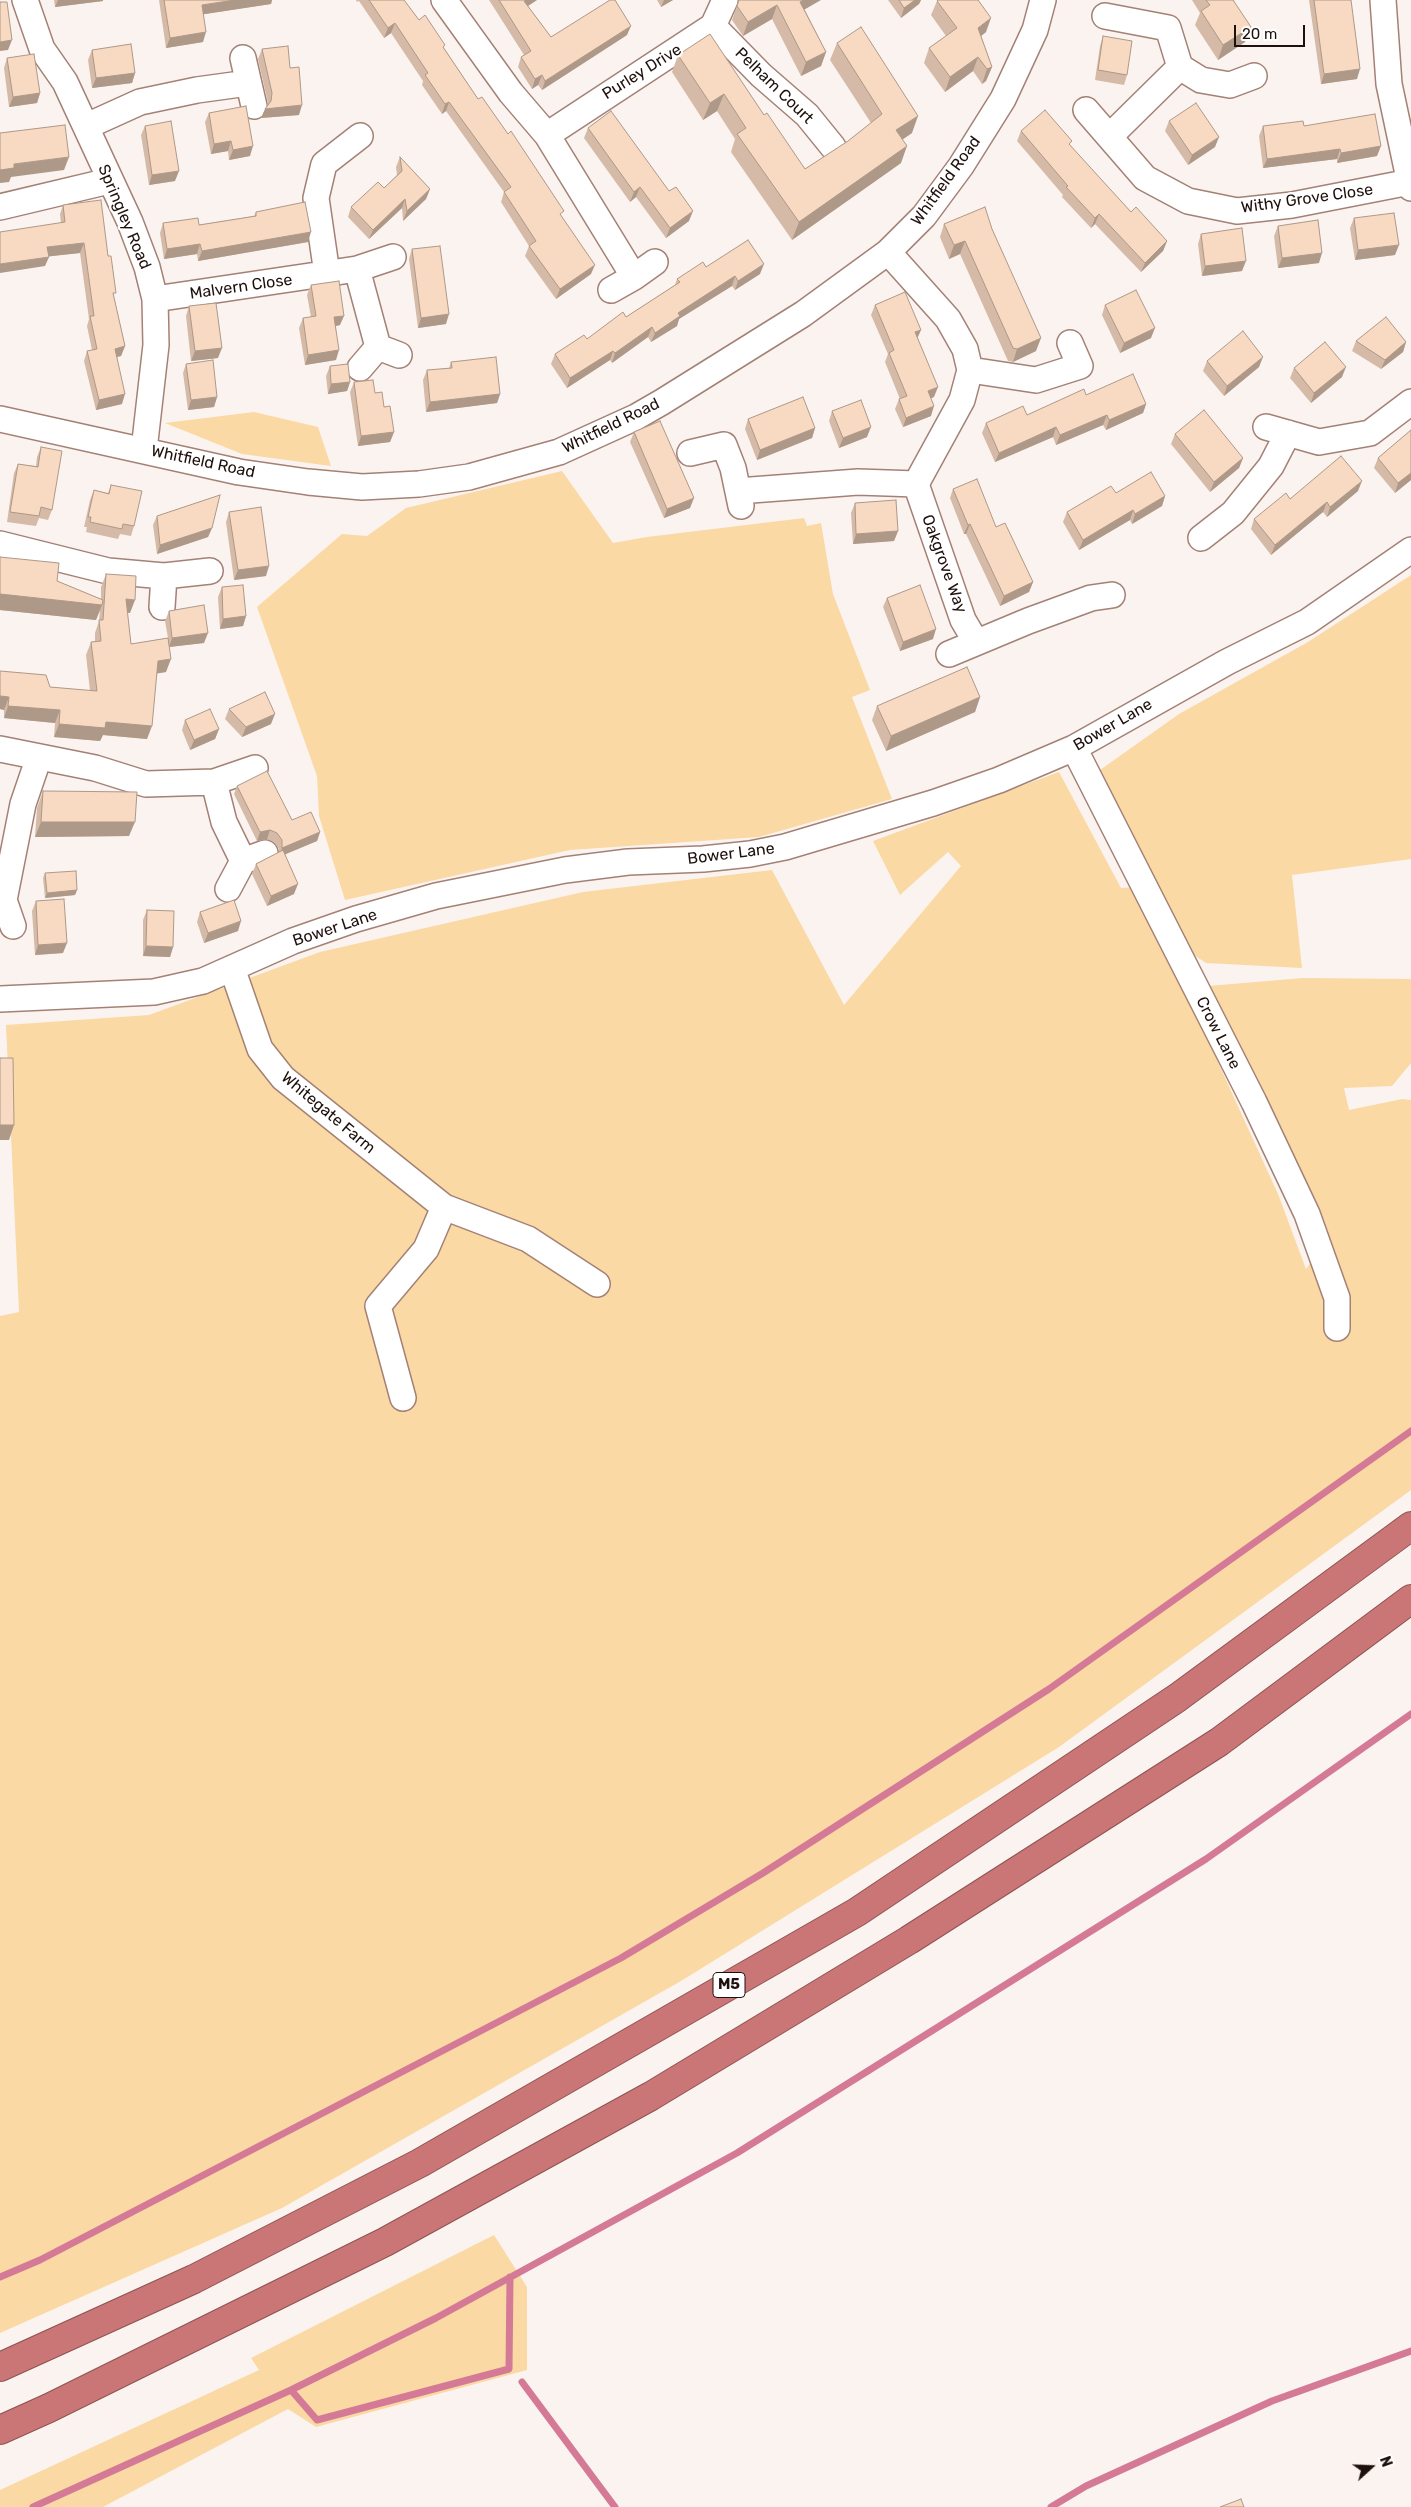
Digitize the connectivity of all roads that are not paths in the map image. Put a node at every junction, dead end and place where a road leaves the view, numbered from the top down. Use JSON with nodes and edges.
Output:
{"nodes":[{"id":1,"x":25,"y":0,"type":"edge"},
{"id":2,"x":444,"y":0,"type":"edge"},
{"id":3,"x":725,"y":0,"type":"edge"},
{"id":4,"x":1042,"y":0,"type":"edge"},
{"id":5,"x":1383,"y":0,"type":"edge"},
{"id":6,"x":1105,"y":16,"type":"dead end"},
{"id":7,"x":714,"y":26,"type":"junction"},
{"id":8,"x":243,"y":58,"type":"dead end"},
{"id":9,"x":1180,"y":67,"type":"junction"},
{"id":10,"x":1252,"y":85,"type":"dead end"},
{"id":11,"x":1086,"y":110,"type":"dead end"},
{"id":12,"x":87,"y":126,"type":"junction"},
{"id":13,"x":547,"y":135,"type":"junction"},
{"id":14,"x":360,"y":136,"type":"dead end"},
{"id":15,"x":1110,"y":136,"type":"junction"},
{"id":16,"x":832,"y":147,"type":"dead end"},
{"id":17,"x":109,"y":181,"type":"junction"},
{"id":18,"x":1410,"y":185,"type":"edge"},
{"id":19,"x":0,"y":207,"type":"edge"},
{"id":20,"x":888,"y":252,"type":"junction"},
{"id":21,"x":393,"y":257,"type":"dead end"},
{"id":22,"x":655,"y":262,"type":"dead end"},
{"id":23,"x":357,"y":269,"type":"junction"},
{"id":24,"x":326,"y":274,"type":"junction"},
{"id":25,"x":634,"y":277,"type":"junction"},
{"id":26,"x":611,"y":290,"type":"dead end"},
{"id":27,"x":155,"y":299,"type":"junction"},
{"id":28,"x":1070,"y":343,"type":"dead end"},
{"id":29,"x":360,"y":368,"type":"dead end"},
{"id":30,"x":970,"y":370,"type":"junction"},
{"id":31,"x":1411,"y":402,"type":"edge"},
{"id":32,"x":0,"y":419,"type":"edge"},
{"id":33,"x":144,"y":450,"type":"junction"},
{"id":34,"x":690,"y":453,"type":"dead end"},
{"id":35,"x":916,"y":484,"type":"junction"},
{"id":36,"x":1201,"y":538,"type":"dead end"},
{"id":37,"x":0,"y":544,"type":"edge"},
{"id":38,"x":1411,"y":550,"type":"edge"},
{"id":39,"x":210,"y":571,"type":"dead end"},
{"id":40,"x":164,"y":576,"type":"junction"},
{"id":41,"x":1112,"y":595,"type":"dead end"},
{"id":42,"x":162,"y":607,"type":"dead end"},
{"id":43,"x":976,"y":642,"type":"junction"},
{"id":44,"x":949,"y":654,"type":"dead end"},
{"id":45,"x":1074,"y":748,"type":"junction"},
{"id":46,"x":0,"y":749,"type":"edge"},
{"id":47,"x":39,"y":757,"type":"junction"},
{"id":48,"x":255,"y":768,"type":"dead end"},
{"id":49,"x":214,"y":782,"type":"junction"},
{"id":50,"x":228,"y":889,"type":"dead end"},
{"id":51,"x":2,"y":900,"type":"edge"},
{"id":52,"x":13,"y":926,"type":"dead end"},
{"id":53,"x":232,"y":968,"type":"junction"},
{"id":54,"x":0,"y":999,"type":"edge"},
{"id":55,"x":444,"y":1207,"type":"junction"},
{"id":56,"x":597,"y":1284,"type":"dead end"},
{"id":57,"x":1337,"y":1328,"type":"dead end"},
{"id":58,"x":403,"y":1398,"type":"dead end"},
{"id":59,"x":1411,"y":1526,"type":"edge"},
{"id":60,"x":1411,"y":1599,"type":"edge"},
{"id":61,"x":0,"y":2367,"type":"edge"},
{"id":62,"x":0,"y":2430,"type":"edge"}],
"edges":[{"from":1,"to":12,"type":"street","name":"Springley Road"},
{"from":2,"to":13,"type":"street"},
{"from":3,"to":7,"type":"street"},
{"from":4,"to":20,"type":"street","name":"Whitfield Road"},
{"from":5,"to":18,"type":"street"},
{"from":6,"to":9,"type":"street"},
{"from":7,"to":13,"type":"street","name":"Purley Drive"},
{"from":7,"to":16,"type":"street","name":"Pelham Court"},
{"from":8,"to":12,"type":"street"},
{"from":9,"to":10,"type":"street"},
{"from":9,"to":15,"type":"street"},
{"from":11,"to":15,"type":"street","name":"Withy Grove Close"},
{"from":12,"to":17,"type":"street","name":"Springley Road"},
{"from":13,"to":25,"type":"street"},
{"from":14,"to":24,"type":"street"},
{"from":15,"to":18,"type":"street","name":"Withy Grove Close"},
{"from":17,"to":19,"type":"street"},
{"from":17,"to":27,"type":"street","name":"Springley Road"},
{"from":20,"to":30,"type":"street"},
{"from":20,"to":33,"type":"street","name":"Whitfield Road"},
{"from":21,"to":23,"type":"street","name":"Malvern Close"},
{"from":22,"to":25,"type":"street"},
{"from":23,"to":24,"type":"street","name":"Malvern Close"},
{"from":23,"to":29,"type":"street"},
{"from":24,"to":27,"type":"street","name":"Malvern Close"},
{"from":25,"to":26,"type":"street"},
{"from":27,"to":33,"type":"street","name":"Springley Road"},
{"from":28,"to":30,"type":"street"},
{"from":30,"to":35,"type":"street"},
{"from":31,"to":36,"type":"street"},
{"from":32,"to":33,"type":"street","name":"Whitfield Road"},
{"from":34,"to":35,"type":"street"},
{"from":35,"to":43,"type":"street","name":"Oakgrove Way"},
{"from":37,"to":40,"type":"street"},
{"from":38,"to":45,"type":"street","name":"Bower Lane"},
{"from":39,"to":40,"type":"street"},
{"from":40,"to":42,"type":"street"},
{"from":41,"to":43,"type":"street"},
{"from":43,"to":44,"type":"street"},
{"from":45,"to":53,"type":"street","name":"Bower Lane"},
{"from":45,"to":57,"type":"street","name":"Crow Lane"},
{"from":46,"to":47,"type":"street"},
{"from":47,"to":49,"type":"street"},
{"from":47,"to":51,"type":"street"},
{"from":48,"to":49,"type":"street"},
{"from":49,"to":50,"type":"street"},
{"from":51,"to":52,"type":"street"},
{"from":53,"to":54,"type":"street","name":"Bower Lane"},
{"from":53,"to":55,"type":"street","name":"Whitegate Farm"},
{"from":55,"to":56,"type":"street","name":"Whitegate Farm"},
{"from":55,"to":58,"type":"street"},
{"from":59,"to":61,"type":"highway","number":"M5"},
{"from":60,"to":62,"type":"highway"}]}
